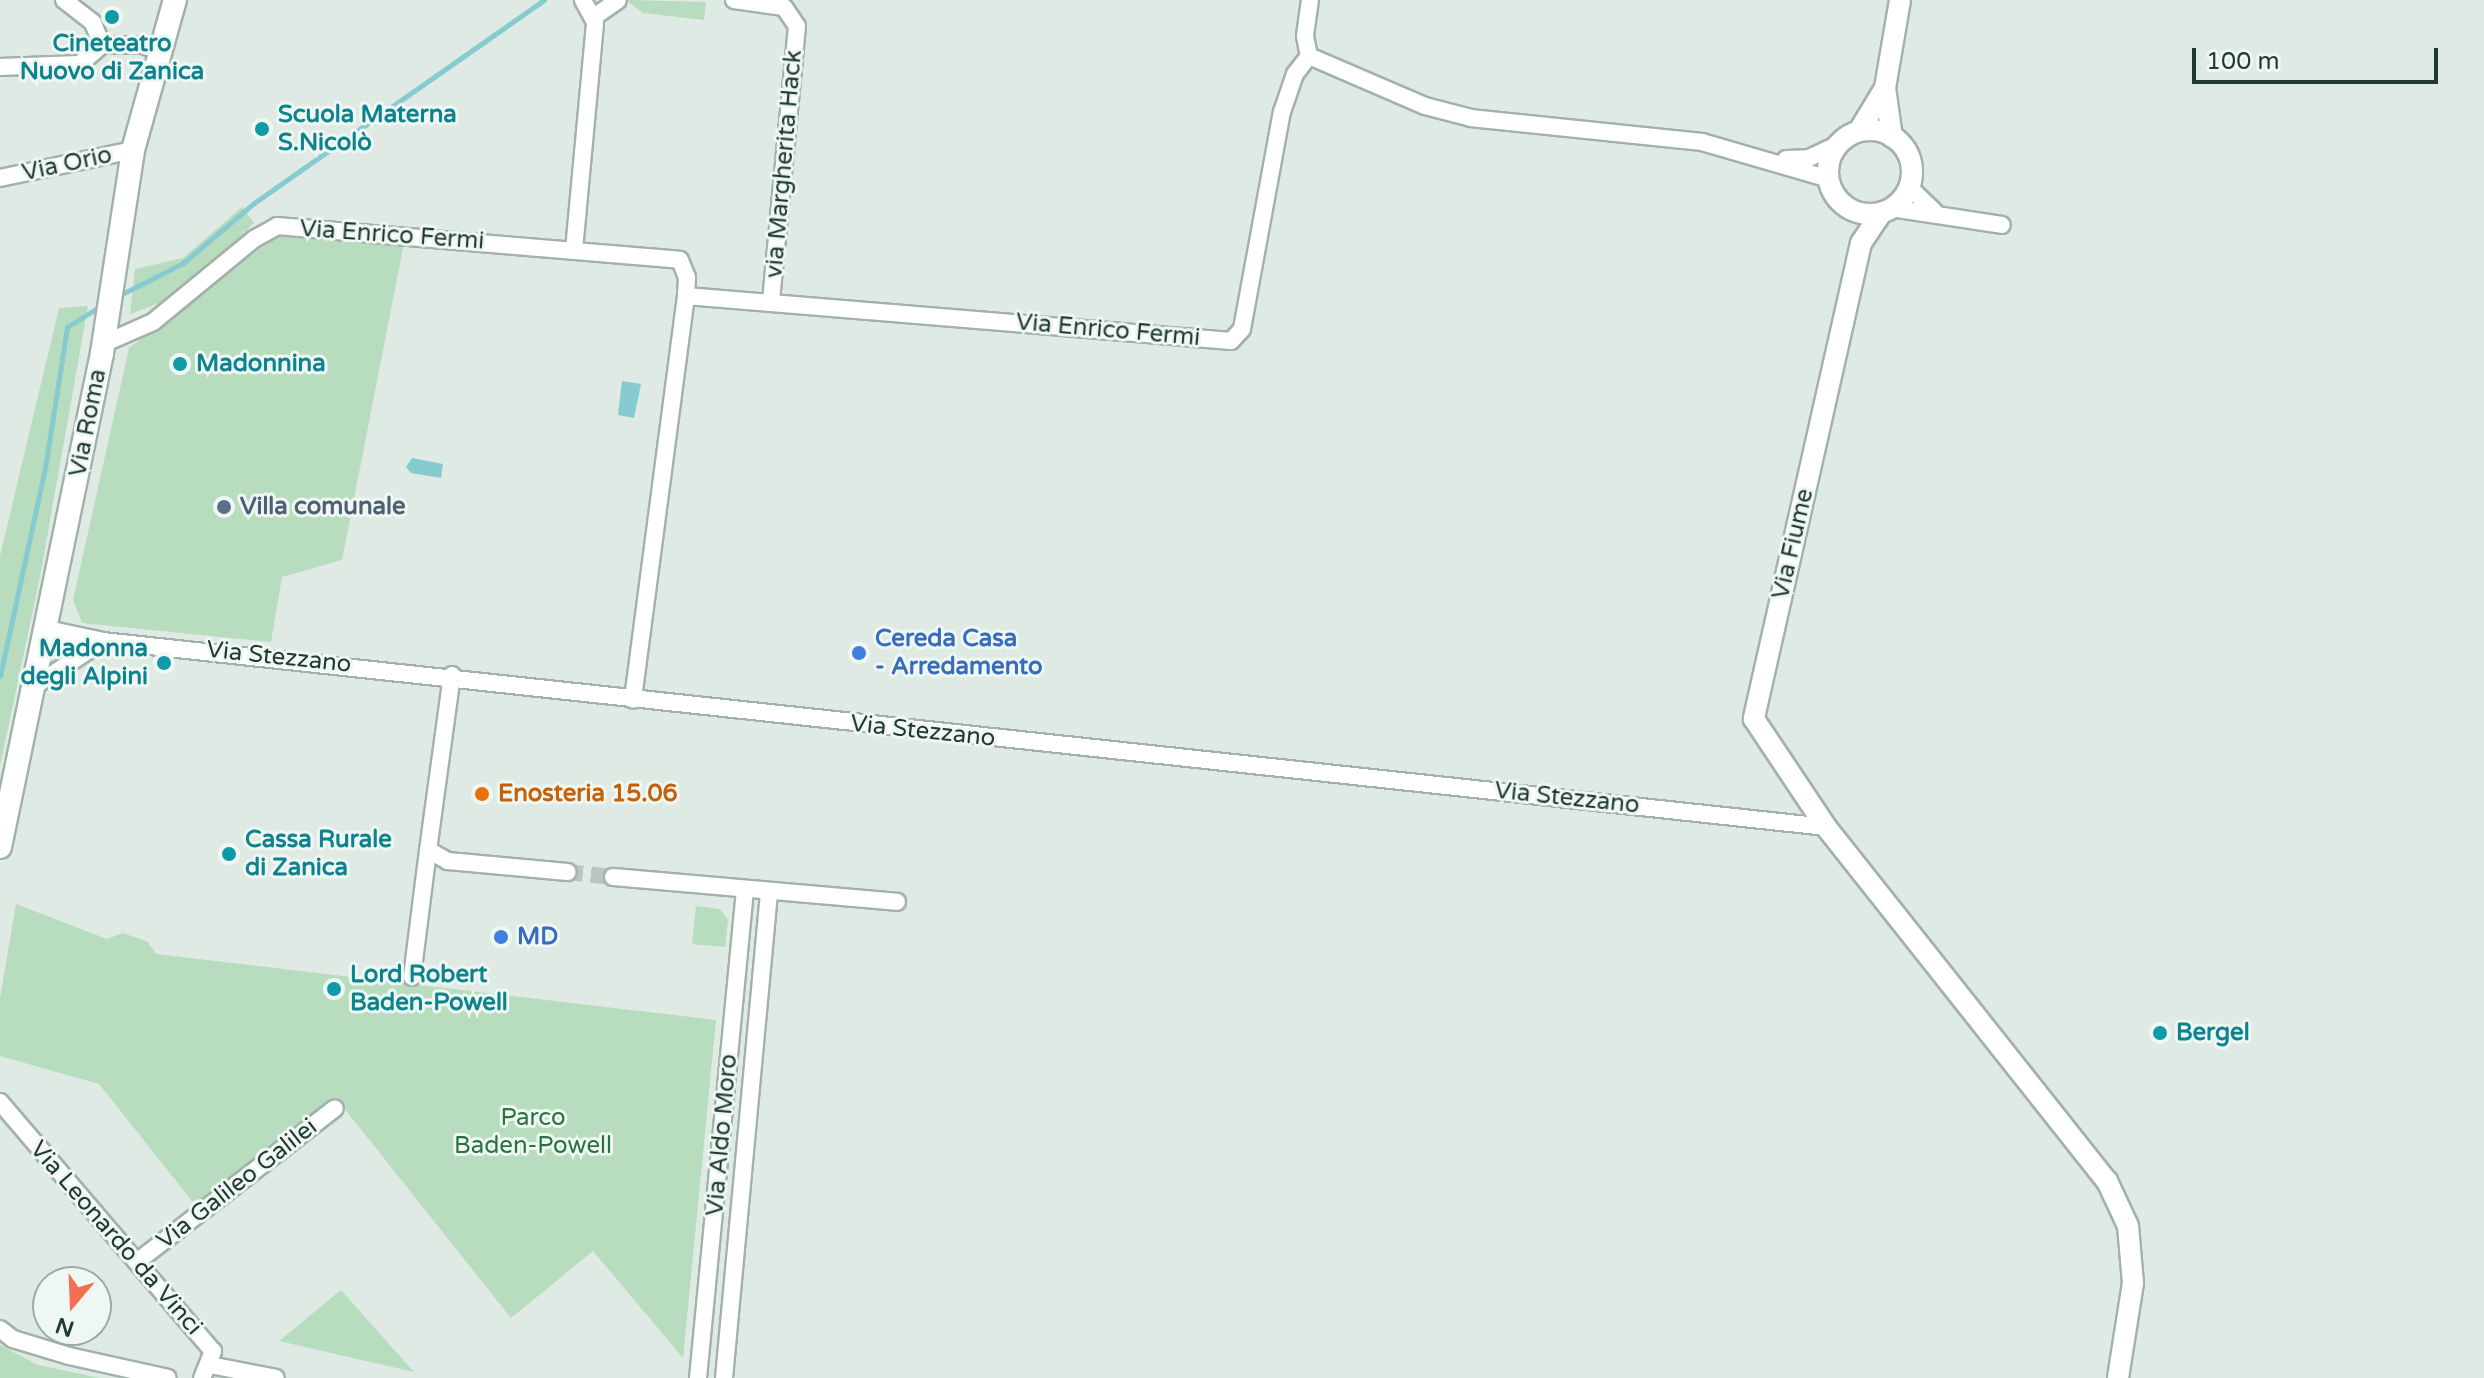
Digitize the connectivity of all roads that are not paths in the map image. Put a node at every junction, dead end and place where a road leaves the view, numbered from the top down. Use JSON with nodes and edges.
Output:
{"nodes":[{"id":1,"x":64,"y":0,"type":"edge"},
{"id":2,"x":175,"y":0,"type":"edge"},
{"id":3,"x":583,"y":0,"type":"edge"},
{"id":4,"x":618,"y":0,"type":"edge"},
{"id":5,"x":734,"y":0,"type":"edge"},
{"id":6,"x":796,"y":0,"type":"edge"},
{"id":7,"x":1310,"y":0,"type":"edge"},
{"id":8,"x":1900,"y":0,"type":"edge"},
{"id":9,"x":594,"y":17,"type":"junction"},
{"id":10,"x":797,"y":26,"type":"junction"},
{"id":11,"x":102,"y":45,"type":"junction"},
{"id":12,"x":160,"y":51,"type":"junction"},
{"id":13,"x":1309,"y":56,"type":"junction"},
{"id":14,"x":0,"y":67,"type":"edge"},
{"id":15,"x":1885,"y":88,"type":"junction"},
{"id":16,"x":1859,"y":131,"type":"junction"},
{"id":17,"x":1892,"y":137,"type":"junction"},
{"id":18,"x":1839,"y":144,"type":"junction"},
{"id":19,"x":133,"y":150,"type":"junction"},
{"id":20,"x":1776,"y":160,"type":"junction"},
{"id":21,"x":0,"y":178,"type":"edge"},
{"id":22,"x":1829,"y":179,"type":"junction"},
{"id":23,"x":1909,"y":187,"type":"junction"},
{"id":24,"x":1848,"y":207,"type":"junction"},
{"id":25,"x":1886,"y":210,"type":"junction"},
{"id":26,"x":1934,"y":211,"type":"junction"},
{"id":27,"x":2002,"y":225,"type":"dead end"},
{"id":28,"x":1861,"y":243,"type":"junction"},
{"id":29,"x":574,"y":250,"type":"junction"},
{"id":30,"x":686,"y":296,"type":"junction"},
{"id":31,"x":771,"y":302,"type":"junction"},
{"id":32,"x":103,"y":344,"type":"junction"},
{"id":33,"x":47,"y":629,"type":"junction"},
{"id":34,"x":103,"y":641,"type":"junction"},
{"id":35,"x":452,"y":675,"type":"junction"},
{"id":36,"x":36,"y":685,"type":"junction"},
{"id":37,"x":633,"y":700,"type":"junction"},
{"id":38,"x":1826,"y":827,"type":"junction"},
{"id":39,"x":0,"y":847,"type":"edge"},
{"id":40,"x":428,"y":850,"type":"junction"},
{"id":41,"x":567,"y":872,"type":"tunnel mouth"},
{"id":42,"x":613,"y":877,"type":"tunnel mouth"},
{"id":43,"x":745,"y":892,"type":"junction"},
{"id":44,"x":769,"y":894,"type":"junction"},
{"id":45,"x":897,"y":902,"type":"dead end"},
{"id":46,"x":412,"y":977,"type":"dead end"},
{"id":47,"x":0,"y":1102,"type":"edge"},
{"id":48,"x":335,"y":1108,"type":"dead end"},
{"id":49,"x":138,"y":1261,"type":"junction"},
{"id":50,"x":0,"y":1329,"type":"edge"},
{"id":51,"x":206,"y":1372,"type":"edge"},
{"id":52,"x":168,"y":1378,"type":"edge"},
{"id":53,"x":274,"y":1378,"type":"edge"},
{"id":54,"x":698,"y":1378,"type":"edge"},
{"id":55,"x":724,"y":1378,"type":"edge"},
{"id":56,"x":2118,"y":1378,"type":"edge"}],
"edges":[{"from":1,"to":11,"type":"street"},
{"from":2,"to":12,"type":"main road","name":"Via Roma"},
{"from":3,"to":9,"type":"street"},
{"from":4,"to":9,"type":"street"},
{"from":5,"to":10,"type":"street","name":"via Margherita Hack"},
{"from":6,"to":10,"type":"street","name":"via Margherita Hack"},
{"from":7,"to":13,"type":"street"},
{"from":8,"to":15,"type":"street"},
{"from":9,"to":29,"type":"street"},
{"from":10,"to":31,"type":"street","name":"via Margherita Hack"},
{"from":11,"to":12,"type":"street"},
{"from":11,"to":14,"type":"street"},
{"from":12,"to":19,"type":"main road","name":"Via Roma"},
{"from":13,"to":20,"type":"street"},
{"from":13,"to":31,"type":"street","name":"Via Enrico Fermi"},
{"from":15,"to":16,"type":"street"},
{"from":15,"to":17,"type":"street"},
{"from":16,"to":17,"type":"street"},
{"from":16,"to":18,"type":"street"},
{"from":17,"to":23,"type":"street"},
{"from":18,"to":20,"type":"street"},
{"from":18,"to":22,"type":"street"},
{"from":19,"to":21,"type":"street","name":"Via Orio"},
{"from":19,"to":32,"type":"main road","name":"Via Roma"},
{"from":20,"to":22,"type":"street"},
{"from":22,"to":24,"type":"street"},
{"from":23,"to":25,"type":"street"},
{"from":23,"to":26,"type":"street"},
{"from":24,"to":25,"type":"street"},
{"from":24,"to":28,"type":"street"},
{"from":25,"to":26,"type":"street"},
{"from":25,"to":28,"type":"street","name":"Via Fiume"},
{"from":26,"to":27,"type":"street"},
{"from":28,"to":38,"type":"street","name":"Via Fiume"},
{"from":29,"to":30,"type":"street","name":"Via Enrico Fermi"},
{"from":29,"to":32,"type":"street","name":"Via Enrico Fermi"},
{"from":30,"to":31,"type":"street","name":"Via Enrico Fermi"},
{"from":30,"to":37,"type":"street","name":"Via Enrico Fermi"},
{"from":32,"to":33,"type":"main road","name":"Via Roma"},
{"from":33,"to":34,"type":"street","name":"Via Stezzano"},
{"from":33,"to":36,"type":"main road","name":"Via Roma"},
{"from":34,"to":35,"type":"street","name":"Via Stezzano"},
{"from":34,"to":36,"type":"street"},
{"from":35,"to":37,"type":"street","name":"Via Stezzano"},
{"from":35,"to":40,"type":"street"},
{"from":36,"to":39,"type":"main road","name":"Via Roma"},
{"from":37,"to":38,"type":"street","name":"Via Stezzano"},
{"from":38,"to":56,"type":"street"},
{"from":40,"to":41,"type":"street"},
{"from":40,"to":46,"type":"street"},
{"from":42,"to":43,"type":"street"},
{"from":43,"to":44,"type":"street"},
{"from":43,"to":54,"type":"street","name":"Via Aldo Moro"},
{"from":44,"to":45,"type":"street"},
{"from":44,"to":55,"type":"street","name":"Via Aldo Moro"},
{"from":47,"to":49,"type":"street","name":"Via Leonardo da Vinci"},
{"from":48,"to":49,"type":"street","name":"Via Galileo Galilei"},
{"from":49,"to":51,"type":"street","name":"Via Leonardo da Vinci"},
{"from":50,"to":52,"type":"street"},
{"from":51,"to":53,"type":"street"}]}
